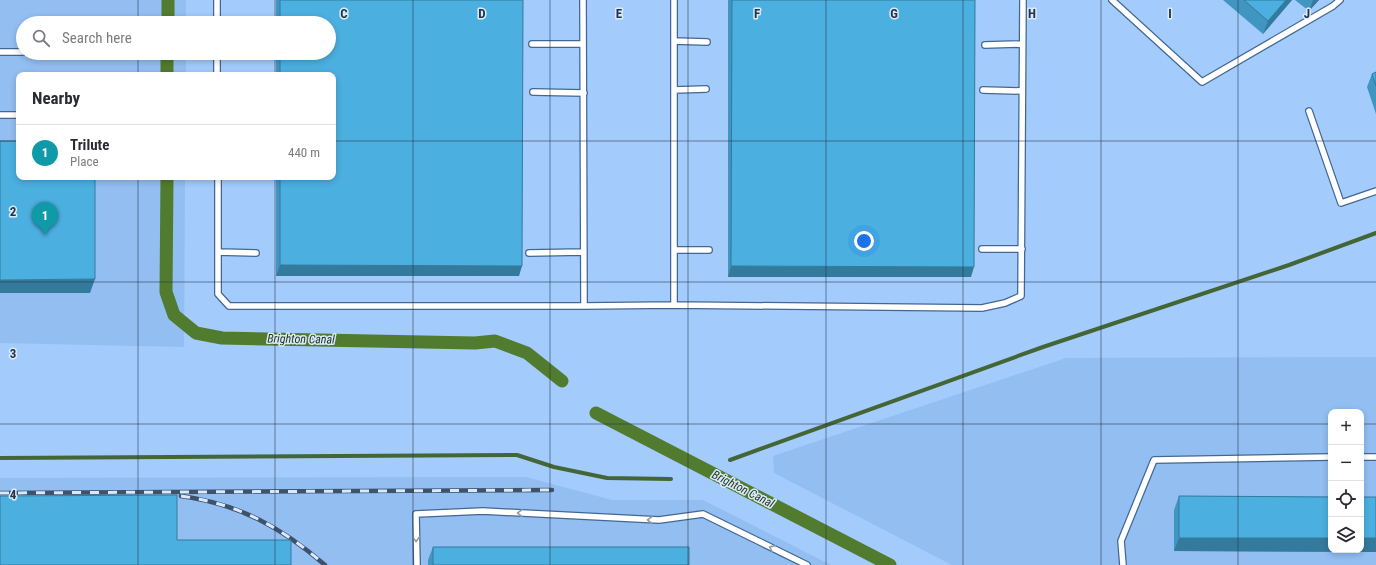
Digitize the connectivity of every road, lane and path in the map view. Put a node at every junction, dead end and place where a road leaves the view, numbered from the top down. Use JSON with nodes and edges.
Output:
{"nodes":[{"id":1,"x":217,"y":0,"type":"edge"},
{"id":2,"x":583,"y":0,"type":"edge"},
{"id":3,"x":674,"y":0,"type":"edge"},
{"id":4,"x":1023,"y":0,"type":"edge"},
{"id":5,"x":1112,"y":0,"type":"edge"},
{"id":6,"x":1340,"y":0,"type":"edge"},
{"id":7,"x":217,"y":16,"type":"edge"},
{"id":8,"x":674,"y":41,"type":"junction"},
{"id":9,"x":707,"y":42,"type":"dead end"},
{"id":10,"x":532,"y":44,"type":"dead end"},
{"id":11,"x":583,"y":44,"type":"junction"},
{"id":12,"x":1022,"y":44,"type":"junction"},
{"id":13,"x":985,"y":45,"type":"dead end"},
{"id":14,"x":0,"y":52,"type":"edge"},
{"id":15,"x":16,"y":52,"type":"edge"},
{"id":16,"x":217,"y":60,"type":"edge"},
{"id":17,"x":217,"y":72,"type":"edge"},
{"id":18,"x":706,"y":89,"type":"dead end"},
{"id":19,"x":674,"y":90,"type":"junction"},
{"id":20,"x":983,"y":90,"type":"dead end"},
{"id":21,"x":1022,"y":91,"type":"junction"},
{"id":22,"x":533,"y":92,"type":"dead end"},
{"id":23,"x":584,"y":93,"type":"junction"},
{"id":24,"x":1309,"y":110,"type":"dead end"},
{"id":25,"x":0,"y":115,"type":"edge"},
{"id":26,"x":16,"y":115,"type":"edge"},
{"id":27,"x":218,"y":180,"type":"edge"},
{"id":28,"x":1376,"y":191,"type":"edge"},
{"id":29,"x":1022,"y":249,"type":"junction"},
{"id":30,"x":674,"y":250,"type":"junction"},
{"id":31,"x":709,"y":250,"type":"dead end"},
{"id":32,"x":982,"y":250,"type":"dead end"},
{"id":33,"x":218,"y":252,"type":"junction"},
{"id":34,"x":584,"y":252,"type":"junction"},
{"id":35,"x":256,"y":253,"type":"dead end"},
{"id":36,"x":529,"y":253,"type":"dead end"},
{"id":37,"x":674,"y":305,"type":"junction"},
{"id":38,"x":584,"y":306,"type":"junction"},
{"id":39,"x":1328,"y":457,"type":"edge"},
{"id":40,"x":1364,"y":457,"type":"edge"},
{"id":41,"x":1376,"y":457,"type":"edge"},
{"id":42,"x":417,"y":565,"type":"edge"},
{"id":43,"x":807,"y":565,"type":"edge"},
{"id":44,"x":1123,"y":565,"type":"edge"}],
"edges":[{"from":1,"to":7,"type":"lane"},
{"from":2,"to":11,"type":"lane"},
{"from":3,"to":8,"type":"lane"},
{"from":4,"to":12,"type":"lane"},
{"from":5,"to":6,"type":"lane"},
{"from":8,"to":9,"type":"lane"},
{"from":8,"to":19,"type":"lane"},
{"from":10,"to":11,"type":"lane"},
{"from":11,"to":23,"type":"lane"},
{"from":12,"to":13,"type":"lane"},
{"from":12,"to":21,"type":"lane"},
{"from":14,"to":15,"type":"lane"},
{"from":16,"to":17,"type":"lane"},
{"from":18,"to":19,"type":"lane"},
{"from":19,"to":30,"type":"lane"},
{"from":20,"to":21,"type":"lane"},
{"from":21,"to":29,"type":"lane"},
{"from":22,"to":23,"type":"lane"},
{"from":23,"to":34,"type":"lane"},
{"from":24,"to":28,"type":"lane"},
{"from":25,"to":26,"type":"lane"},
{"from":27,"to":33,"type":"lane"},
{"from":29,"to":32,"type":"lane"},
{"from":29,"to":37,"type":"lane"},
{"from":30,"to":31,"type":"lane"},
{"from":30,"to":37,"type":"lane"},
{"from":33,"to":35,"type":"lane"},
{"from":33,"to":38,"type":"lane"},
{"from":34,"to":36,"type":"lane"},
{"from":34,"to":38,"type":"lane"},
{"from":37,"to":38,"type":"lane"},
{"from":39,"to":44,"type":"lane"},
{"from":40,"to":41,"type":"lane"},
{"from":43,"to":42,"type":"lane","one_way":true}]}
